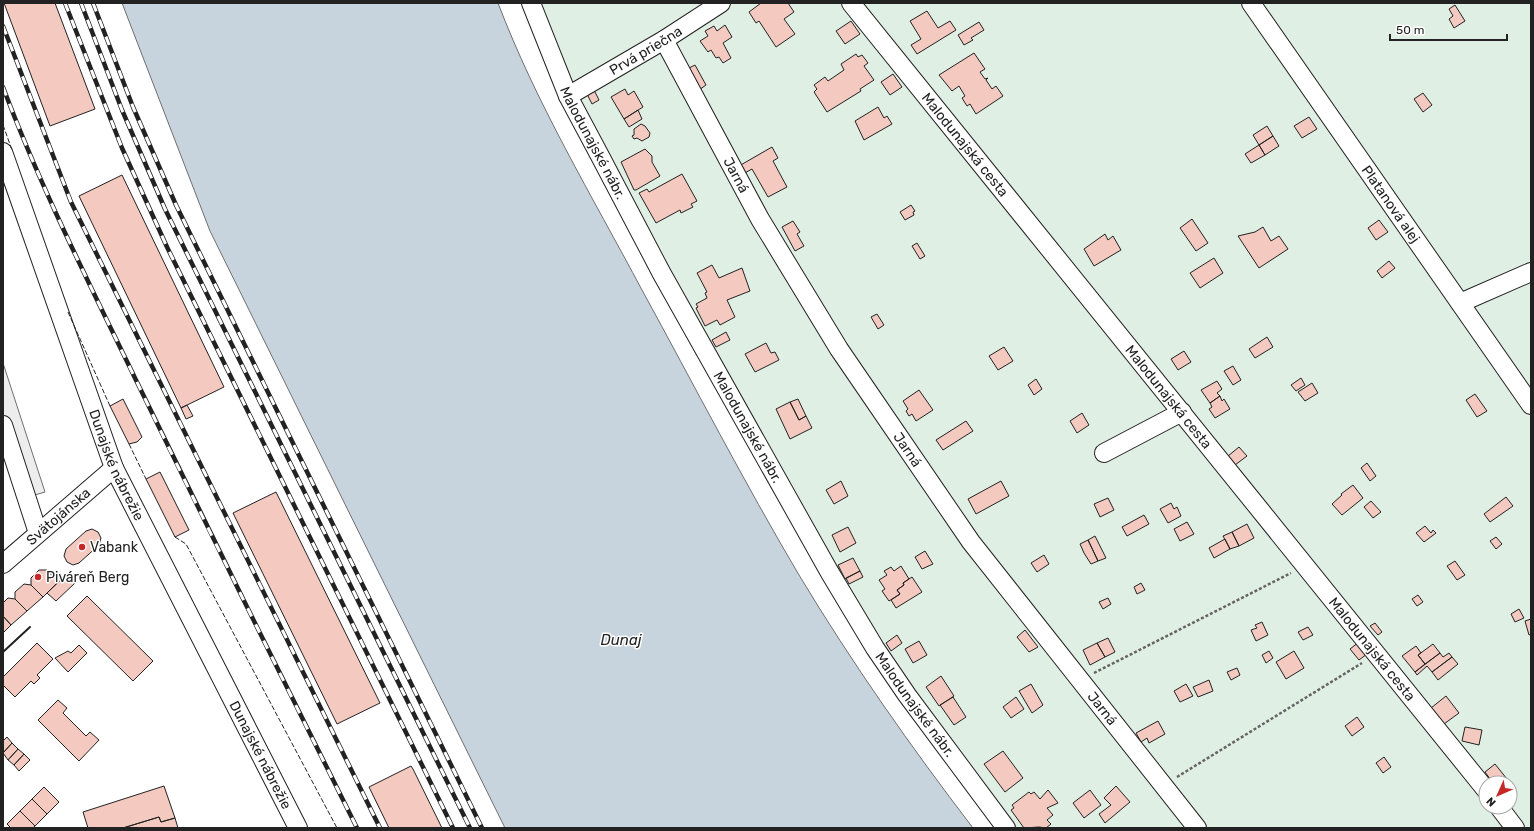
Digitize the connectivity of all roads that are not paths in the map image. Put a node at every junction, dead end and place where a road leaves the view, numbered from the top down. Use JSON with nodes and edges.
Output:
{"nodes":[{"id":1,"x":531,"y":3,"type":"edge"},
{"id":2,"x":721,"y":3,"type":"edge"},
{"id":3,"x":851,"y":3,"type":"edge"},
{"id":4,"x":1251,"y":3,"type":"edge"},
{"id":5,"x":664,"y":40,"type":"junction"},
{"id":6,"x":568,"y":96,"type":"junction"},
{"id":7,"x":3,"y":152,"type":"edge"},
{"id":8,"x":1531,"y":272,"type":"edge"},
{"id":9,"x":1460,"y":303,"type":"junction"},
{"id":10,"x":1531,"y":405,"type":"edge"},
{"id":11,"x":1182,"y":412,"type":"junction"},
{"id":12,"x":3,"y":425,"type":"edge"},
{"id":13,"x":1104,"y":453,"type":"dead end"},
{"id":14,"x":114,"y":468,"type":"junction"},
{"id":15,"x":38,"y":532,"type":"junction"},
{"id":16,"x":3,"y":564,"type":"edge"},
{"id":17,"x":1478,"y":780,"type":"edge"},
{"id":18,"x":1505,"y":815,"type":"edge"},
{"id":19,"x":298,"y":828,"type":"edge"},
{"id":20,"x":1006,"y":828,"type":"edge"},
{"id":21,"x":1197,"y":828,"type":"edge"},
{"id":22,"x":1515,"y":828,"type":"edge"}],
"edges":[{"from":1,"to":6,"type":"street","name":"Malodunajské nábr."},
{"from":2,"to":5,"type":"street","name":"Prvá priečna"},
{"from":3,"to":11,"type":"street","name":"Malodunajská cesta"},
{"from":4,"to":9,"type":"street","name":"Platanová alej"},
{"from":5,"to":6,"type":"street","name":"Prvá priečna"},
{"from":5,"to":21,"type":"street","name":"Jarná"},
{"from":6,"to":20,"type":"street","name":"Malodunajské nábr."},
{"from":7,"to":14,"type":"street","name":"Dunajské nábrežie"},
{"from":8,"to":9,"type":"street"},
{"from":9,"to":10,"type":"street","name":"Platanová alej"},
{"from":11,"to":13,"type":"street"},
{"from":11,"to":17,"type":"street","name":"Malodunajská cesta"},
{"from":12,"to":15,"type":"street"},
{"from":14,"to":15,"type":"street","name":"Svätojánska"},
{"from":14,"to":19,"type":"street","name":"Dunajské nábrežie"},
{"from":15,"to":16,"type":"street","name":"Svätojánska"},
{"from":18,"to":22,"type":"street"}]}
